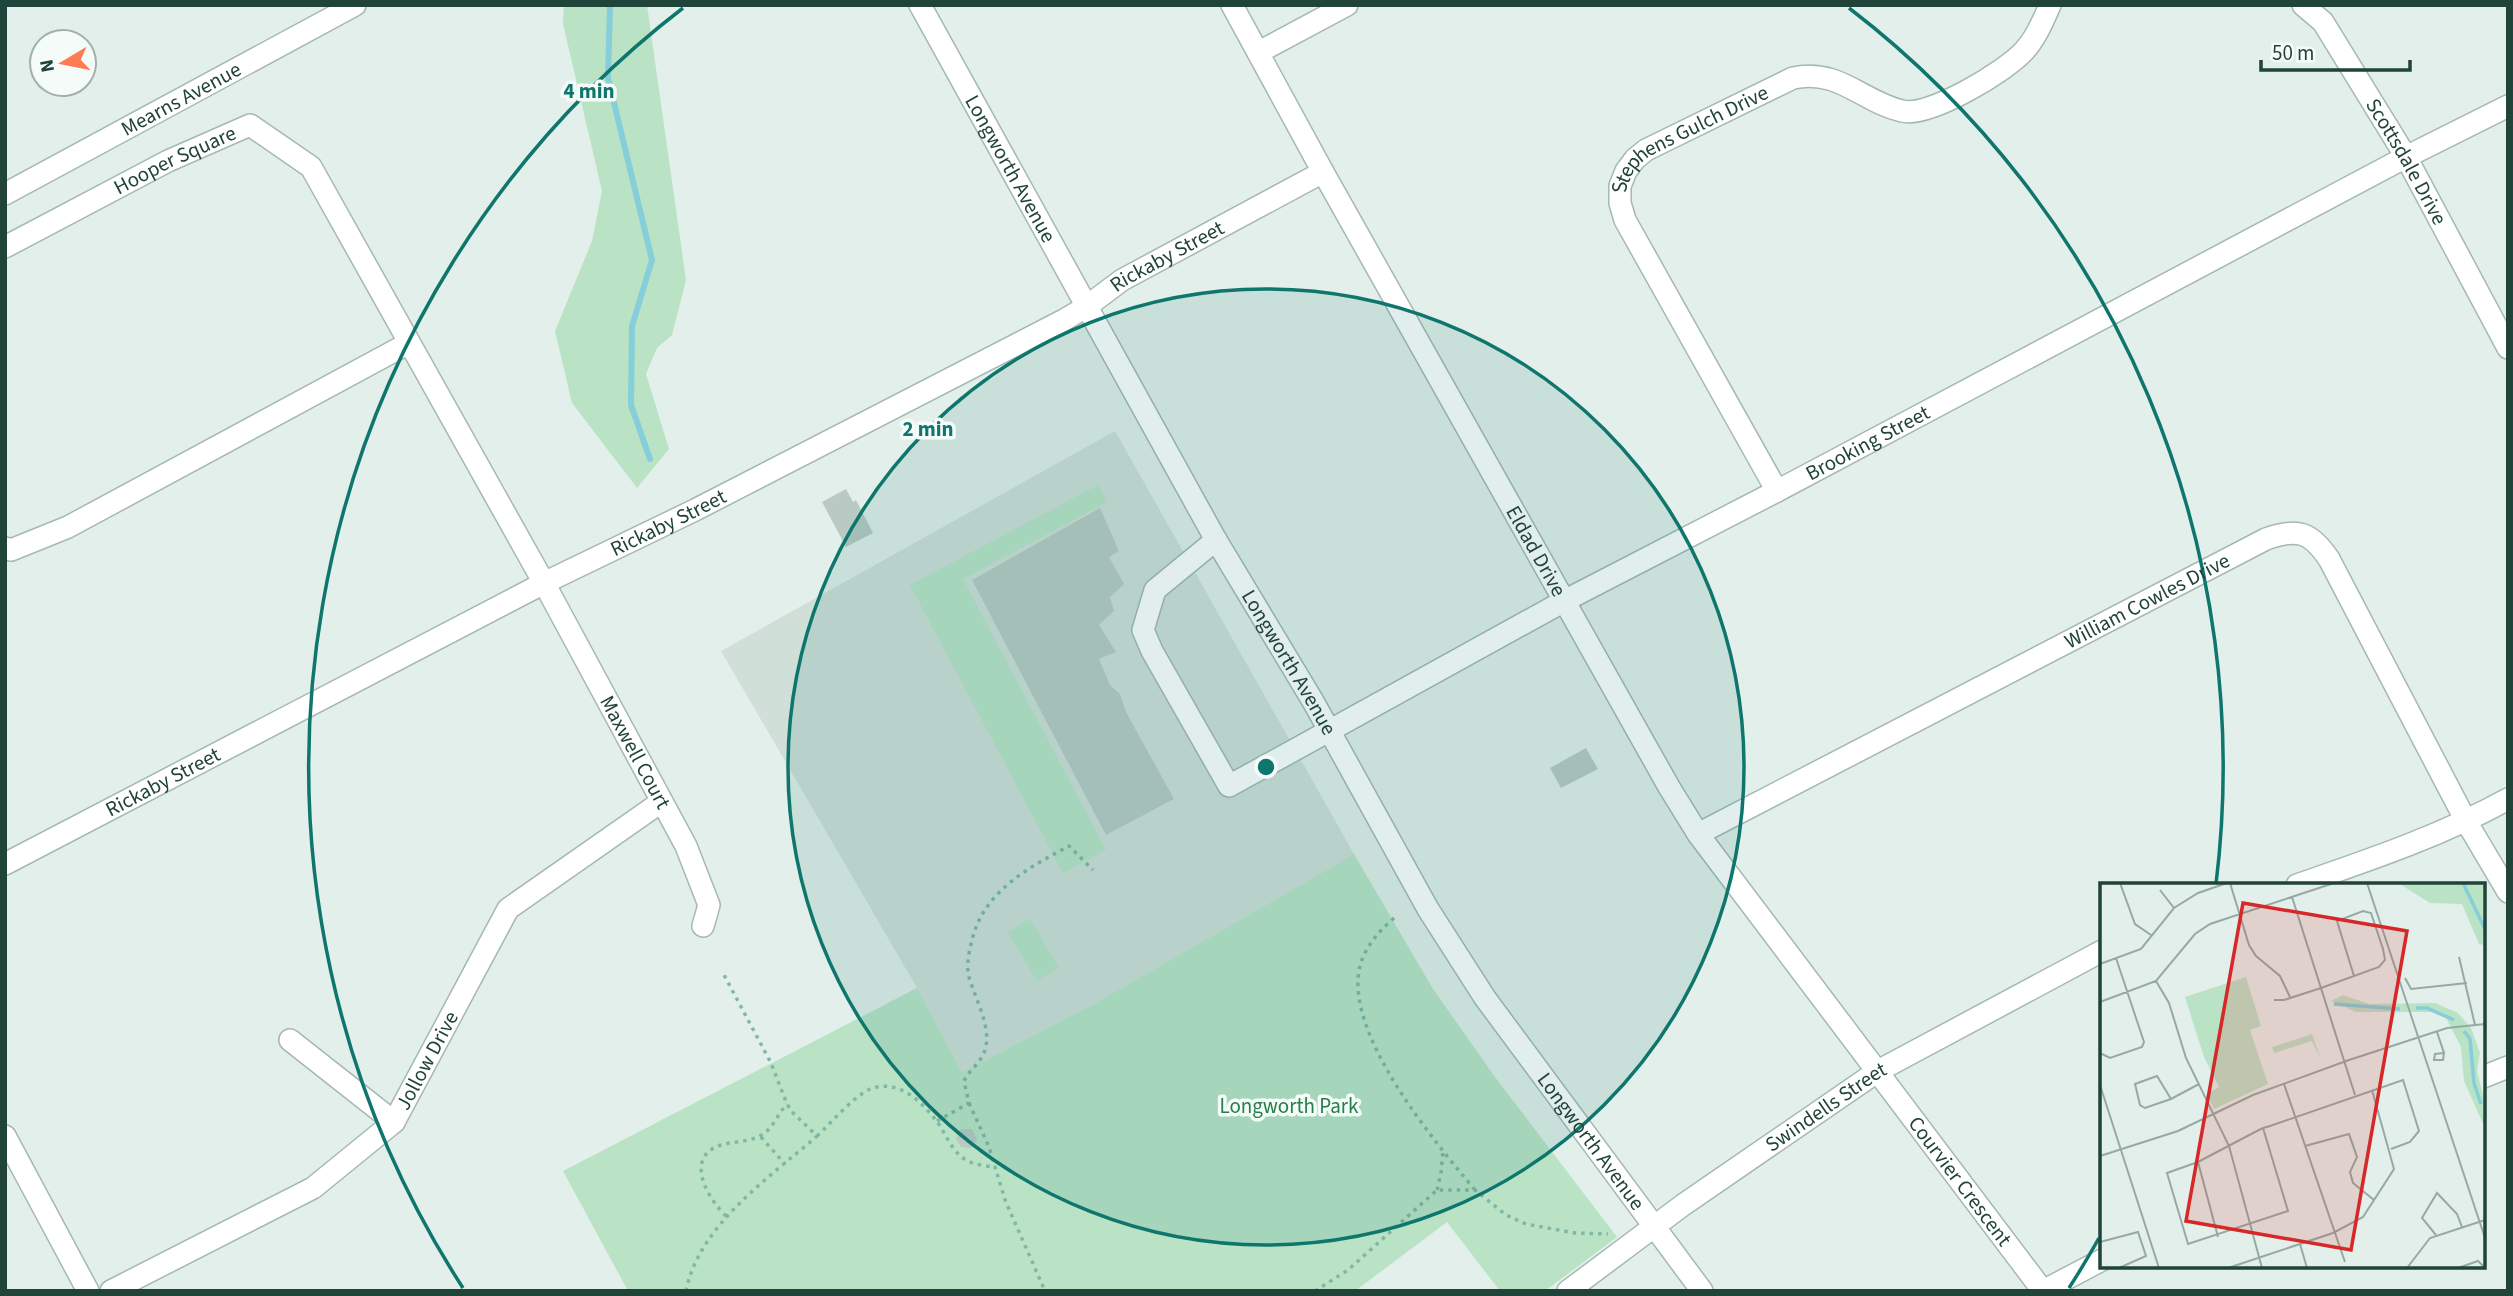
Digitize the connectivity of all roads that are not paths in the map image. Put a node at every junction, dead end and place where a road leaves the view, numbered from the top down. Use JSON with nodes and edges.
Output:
{"nodes":[{"id":1,"x":355,"y":5,"type":"edge"},
{"id":2,"x":920,"y":5,"type":"edge"},
{"id":3,"x":1232,"y":5,"type":"edge"},
{"id":4,"x":1347,"y":5,"type":"edge"},
{"id":5,"x":2050,"y":5,"type":"edge"},
{"id":6,"x":2303,"y":5,"type":"edge"},
{"id":7,"x":1259,"y":52,"type":"junction"},
{"id":8,"x":2508,"y":106,"type":"edge"},
{"id":9,"x":2406,"y":157,"type":"junction"},
{"id":10,"x":1323,"y":172,"type":"junction"},
{"id":11,"x":5,"y":194,"type":"edge"},
{"id":12,"x":5,"y":247,"type":"edge"},
{"id":13,"x":1086,"y":307,"type":"junction"},
{"id":14,"x":409,"y":343,"type":"junction"},
{"id":15,"x":2508,"y":348,"type":"edge"},
{"id":16,"x":1777,"y":491,"type":"junction"},
{"id":17,"x":1216,"y":540,"type":"junction"},
{"id":18,"x":5,"y":548,"type":"edge"},
{"id":19,"x":544,"y":583,"type":"junction"},
{"id":20,"x":1566,"y":600,"type":"junction"},
{"id":21,"x":1330,"y":731,"type":"junction"},
{"id":22,"x":2508,"y":799,"type":"edge"},
{"id":23,"x":661,"y":802,"type":"junction"},
{"id":24,"x":2466,"y":821,"type":"junction"},
{"id":25,"x":1698,"y":834,"type":"junction"},
{"id":26,"x":5,"y":864,"type":"edge"},
{"id":27,"x":2303,"y":883,"type":"edge"},
{"id":28,"x":2508,"y":892,"type":"edge"},
{"id":29,"x":703,"y":926,"type":"dead end"},
{"id":30,"x":2100,"y":952,"type":"edge"},
{"id":31,"x":290,"y":1040,"type":"dead end"},
{"id":32,"x":2508,"y":1067,"type":"edge"},
{"id":33,"x":1878,"y":1071,"type":"junction"},
{"id":34,"x":2485,"y":1076,"type":"edge"},
{"id":35,"x":394,"y":1122,"type":"junction"},
{"id":36,"x":5,"y":1136,"type":"edge"},
{"id":37,"x":1655,"y":1226,"type":"junction"},
{"id":38,"x":2100,"y":1261,"type":"edge"},
{"id":39,"x":88,"y":1291,"type":"edge"},
{"id":40,"x":111,"y":1291,"type":"edge"},
{"id":41,"x":1569,"y":1291,"type":"edge"},
{"id":42,"x":1702,"y":1291,"type":"edge"},
{"id":43,"x":2043,"y":1291,"type":"edge"}],
"edges":[{"from":1,"to":11,"type":"street","name":"Mearns Avenue"},
{"from":2,"to":13,"type":"street","name":"Longworth Avenue"},
{"from":3,"to":7,"type":"street","name":"Eldad Drive"},
{"from":4,"to":7,"type":"street"},
{"from":5,"to":16,"type":"street","name":"Stephens Gulch Drive"},
{"from":6,"to":9,"type":"street","name":"Scottsdale Drive"},
{"from":7,"to":10,"type":"street","name":"Eldad Drive"},
{"from":8,"to":9,"type":"street","name":"Brooking Street"},
{"from":9,"to":15,"type":"street","name":"Scottsdale Drive"},
{"from":9,"to":16,"type":"street","name":"Brooking Street"},
{"from":10,"to":13,"type":"street","name":"Rickaby Street"},
{"from":10,"to":20,"type":"street","name":"Eldad Drive"},
{"from":12,"to":14,"type":"street","name":"Hooper Square"},
{"from":13,"to":17,"type":"street","name":"Longworth Avenue"},
{"from":13,"to":19,"type":"street","name":"Rickaby Street"},
{"from":14,"to":18,"type":"street"},
{"from":14,"to":19,"type":"street","name":"Hooper Square"},
{"from":16,"to":20,"type":"street","name":"Brooking Street"},
{"from":17,"to":21,"type":"street","name":"Longworth Avenue"},
{"from":17,"to":21,"type":"street","name":"Brooking Street"},
{"from":19,"to":23,"type":"street","name":"Maxwell Court"},
{"from":19,"to":26,"type":"street","name":"Rickaby Street"},
{"from":20,"to":21,"type":"street","name":"Brooking Street"},
{"from":20,"to":25,"type":"street","name":"Eldad Drive"},
{"from":21,"to":37,"type":"street","name":"Longworth Avenue"},
{"from":22,"to":24,"type":"street"},
{"from":23,"to":29,"type":"street","name":"Maxwell Court"},
{"from":23,"to":35,"type":"street","name":"Jollow Drive"},
{"from":24,"to":25,"type":"street","name":"William Cowles Drive"},
{"from":24,"to":27,"type":"street"},
{"from":24,"to":28,"type":"street"},
{"from":25,"to":33,"type":"street","name":"Eldad Drive"},
{"from":30,"to":33,"type":"street","name":"Swindells Street"},
{"from":31,"to":35,"type":"street"},
{"from":32,"to":34,"type":"street"},
{"from":33,"to":37,"type":"street","name":"Swindells Street"},
{"from":33,"to":43,"type":"street","name":"Courvier Crescent"},
{"from":35,"to":40,"type":"street","name":"Jollow Drive"},
{"from":36,"to":39,"type":"street"},
{"from":37,"to":41,"type":"street","name":"Swindells Street"},
{"from":37,"to":42,"type":"street","name":"Longworth Avenue"},
{"from":38,"to":43,"type":"street"}]}
